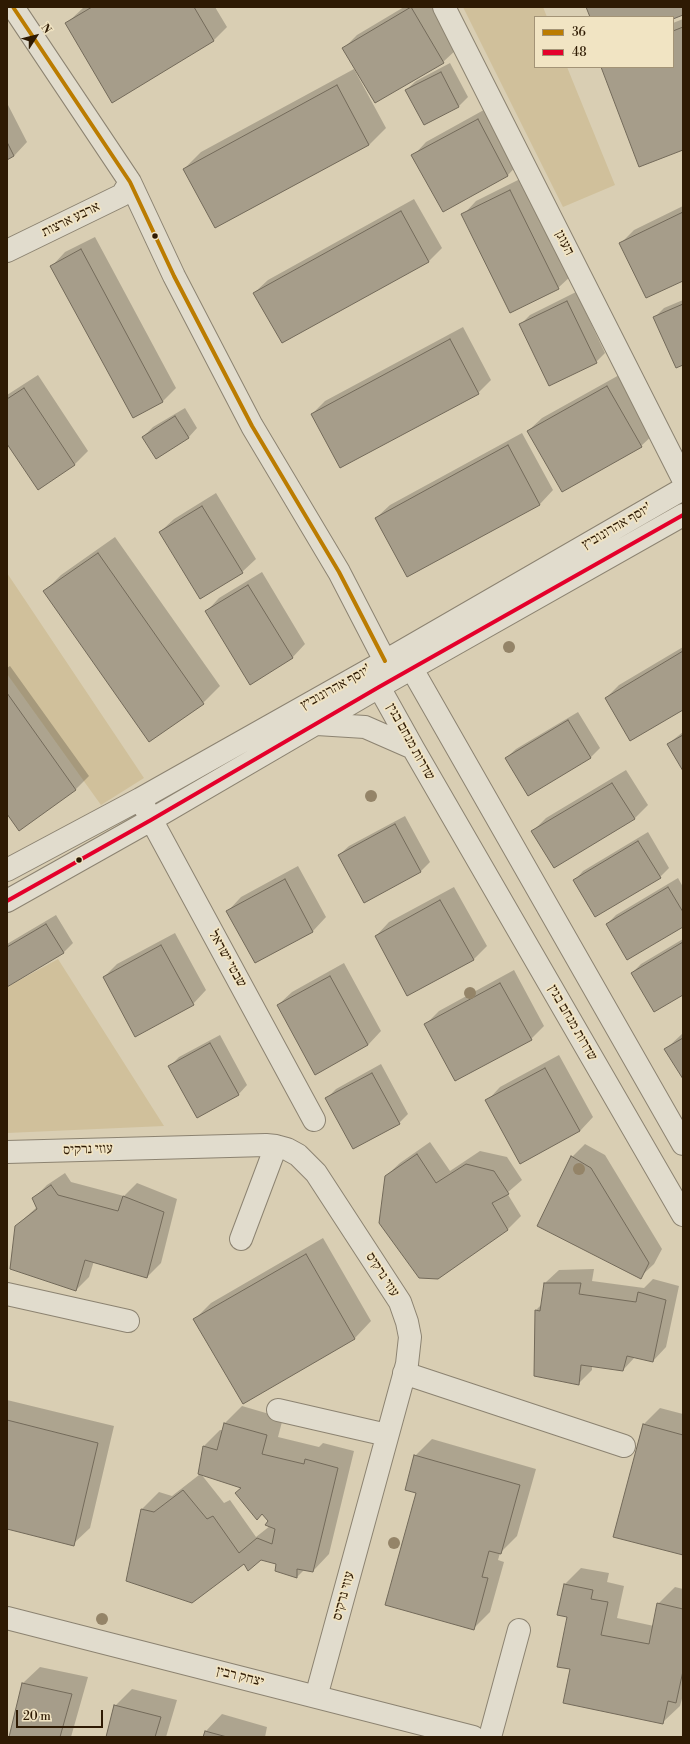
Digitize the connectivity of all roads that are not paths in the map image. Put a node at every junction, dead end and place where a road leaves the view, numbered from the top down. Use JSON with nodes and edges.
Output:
{"nodes":[{"id":1,"x":13,"y":7,"type":"edge"},
{"id":2,"x":444,"y":7,"type":"edge"},
{"id":3,"x":126,"y":188,"type":"junction"},
{"id":4,"x":7,"y":251,"type":"edge"},
{"id":5,"x":683,"y":479,"type":"edge"},
{"id":6,"x":683,"y":489,"type":"edge"},
{"id":7,"x":681,"y":511,"type":"edge"},
{"id":8,"x":385,"y":661,"type":"junction"},
{"id":9,"x":412,"y":669,"type":"junction"},
{"id":10,"x":379,"y":687,"type":"junction"},
{"id":11,"x":317,"y":724,"type":"junction"},
{"id":12,"x":412,"y":748,"type":"junction"},
{"id":13,"x":140,"y":799,"type":"junction"},
{"id":14,"x":151,"y":820,"type":"junction"},
{"id":15,"x":7,"y":870,"type":"edge"},
{"id":16,"x":7,"y":901,"type":"edge"},
{"id":17,"x":314,"y":1120,"type":"dead end"},
{"id":18,"x":682,"y":1140,"type":"edge"},
{"id":19,"x":276,"y":1146,"type":"junction"},
{"id":20,"x":7,"y":1152,"type":"edge"},
{"id":21,"x":683,"y":1215,"type":"edge"},
{"id":22,"x":241,"y":1239,"type":"dead end"},
{"id":23,"x":7,"y":1294,"type":"edge"},
{"id":24,"x":128,"y":1321,"type":"dead end"},
{"id":25,"x":404,"y":1373,"type":"junction"},
{"id":26,"x":278,"y":1410,"type":"dead end"},
{"id":27,"x":387,"y":1435,"type":"junction"},
{"id":28,"x":624,"y":1446,"type":"dead end"},
{"id":29,"x":7,"y":1618,"type":"edge"},
{"id":30,"x":519,"y":1630,"type":"dead end"},
{"id":31,"x":316,"y":1697,"type":"junction"},
{"id":32,"x":473,"y":1737,"type":"edge"},
{"id":33,"x":490,"y":1737,"type":"edge"}],
"edges":[{"from":1,"to":3,"type":"street"},
{"from":2,"to":5,"type":"street","name":"העוגן"},
{"from":3,"to":4,"type":"street","name":"ארבע ארצות"},
{"from":3,"to":8,"type":"street"},
{"from":6,"to":8,"type":"street","name":"יוסף אהרונוביץ'"},
{"from":7,"to":9,"type":"street","name":"יוסף אהרונוביץ'"},
{"from":8,"to":9,"type":"street"},
{"from":8,"to":10,"type":"street","name":"שדרות מנחם בגין"},
{"from":8,"to":13,"type":"street","name":"יוסף אהרונוביץ'"},
{"from":9,"to":10,"type":"street","name":"יוסף אהרונוביץ'"},
{"from":9,"to":18,"type":"street"},
{"from":10,"to":11,"type":"street","name":"יוסף אהרונוביץ'"},
{"from":10,"to":12,"type":"street","name":"שדרות מנחם בגין"},
{"from":11,"to":12,"type":"street"},
{"from":11,"to":14,"type":"street","name":"יוסף אהרונוביץ'"},
{"from":12,"to":21,"type":"street","name":"שדרות מנחם בגין"},
{"from":13,"to":14,"type":"street","name":"שבטי ישראל"},
{"from":13,"to":15,"type":"street","name":"יוסף אהרונוביץ'"},
{"from":14,"to":16,"type":"street","name":"יוסף אהרונוביץ'"},
{"from":14,"to":17,"type":"street","name":"שבטי ישראל"},
{"from":19,"to":20,"type":"street","name":"עוזי נרקיס"},
{"from":19,"to":22,"type":"street"},
{"from":19,"to":25,"type":"street","name":"עוזי נרקיס"},
{"from":23,"to":24,"type":"street"},
{"from":25,"to":27,"type":"street","name":"עוזי נרקיס"},
{"from":25,"to":28,"type":"street"},
{"from":26,"to":27,"type":"street"},
{"from":27,"to":31,"type":"street","name":"עוזי נרקיס"},
{"from":29,"to":31,"type":"street","name":"יצחק רבין"},
{"from":30,"to":33,"type":"street"},
{"from":31,"to":32,"type":"street","name":"יצחק רבין"}]}
